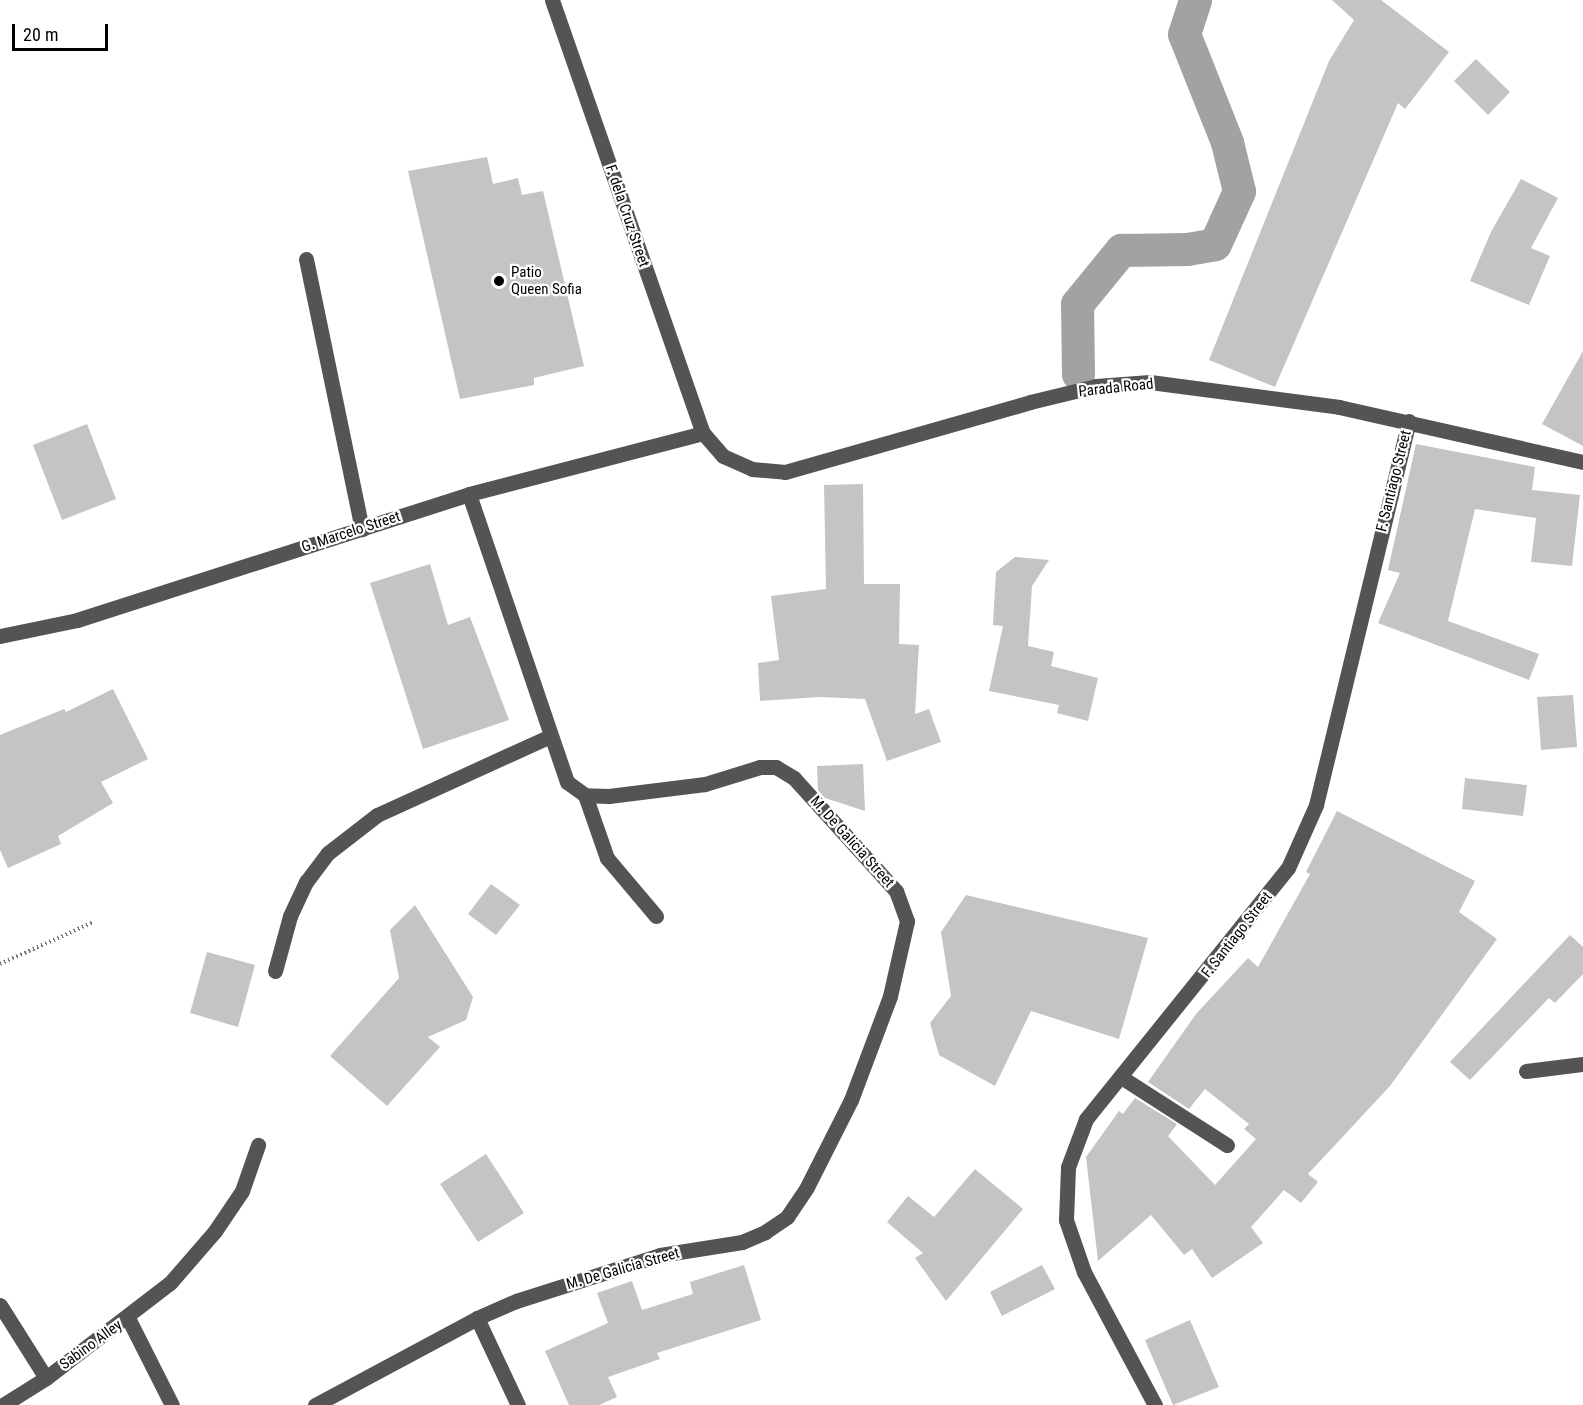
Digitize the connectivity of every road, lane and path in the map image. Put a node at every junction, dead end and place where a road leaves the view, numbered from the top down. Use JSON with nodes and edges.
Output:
{"nodes":[{"id":1,"x":552,"y":0,"type":"edge"},
{"id":2,"x":306,"y":259,"type":"dead end"},
{"id":3,"x":1409,"y":421,"type":"junction"},
{"id":4,"x":703,"y":433,"type":"junction"},
{"id":5,"x":1583,"y":462,"type":"edge"},
{"id":6,"x":469,"y":494,"type":"junction"},
{"id":7,"x":362,"y":529,"type":"junction"},
{"id":8,"x":0,"y":636,"type":"edge"},
{"id":9,"x":550,"y":736,"type":"junction"},
{"id":10,"x":585,"y":795,"type":"junction"},
{"id":11,"x":656,"y":916,"type":"dead end"},
{"id":12,"x":94,"y":922,"type":"dead end"},
{"id":13,"x":0,"y":964,"type":"edge"},
{"id":14,"x":275,"y":971,"type":"dead end"},
{"id":15,"x":1583,"y":1064,"type":"edge"},
{"id":16,"x":1526,"y":1071,"type":"dead end"},
{"id":17,"x":1121,"y":1077,"type":"junction"},
{"id":18,"x":258,"y":1145,"type":"dead end"},
{"id":19,"x":1227,"y":1145,"type":"dead end"},
{"id":20,"x":0,"y":1305,"type":"edge"},
{"id":21,"x":128,"y":1318,"type":"junction"},
{"id":22,"x":477,"y":1318,"type":"junction"},
{"id":23,"x":46,"y":1378,"type":"junction"},
{"id":24,"x":3,"y":1405,"type":"edge"},
{"id":25,"x":172,"y":1405,"type":"edge"},
{"id":26,"x":315,"y":1405,"type":"edge"},
{"id":27,"x":518,"y":1405,"type":"edge"},
{"id":28,"x":1155,"y":1405,"type":"edge"}],
"edges":[{"from":1,"to":4,"type":"street","name":"F. dela Cruz Street"},
{"from":2,"to":7,"type":"street"},
{"from":3,"to":4,"type":"street","name":"Parada Road"},
{"from":3,"to":5,"type":"street","name":"Parada Road"},
{"from":3,"to":17,"type":"street","name":"F. Santiago Street"},
{"from":4,"to":6,"type":"street","name":"G. Marcelo Street"},
{"from":6,"to":7,"type":"street","name":"G. Marcelo Street"},
{"from":6,"to":9,"type":"street"},
{"from":7,"to":8,"type":"street","name":"G. Marcelo Street"},
{"from":9,"to":10,"type":"street"},
{"from":9,"to":14,"type":"street"},
{"from":10,"to":11,"type":"street"},
{"from":10,"to":22,"type":"street","name":"M. De Galicia Street"},
{"from":12,"to":13,"type":"path"},
{"from":15,"to":16,"type":"street"},
{"from":17,"to":19,"type":"street"},
{"from":17,"to":28,"type":"street","name":"F. Santiago Street"},
{"from":18,"to":21,"type":"street"},
{"from":20,"to":23,"type":"street"},
{"from":21,"to":23,"type":"street","name":"Sabino Alley"},
{"from":21,"to":25,"type":"street","name":"Sabino Alley"},
{"from":22,"to":26,"type":"street"},
{"from":22,"to":27,"type":"street"},
{"from":23,"to":24,"type":"street","name":"Sabino Alley"}]}
